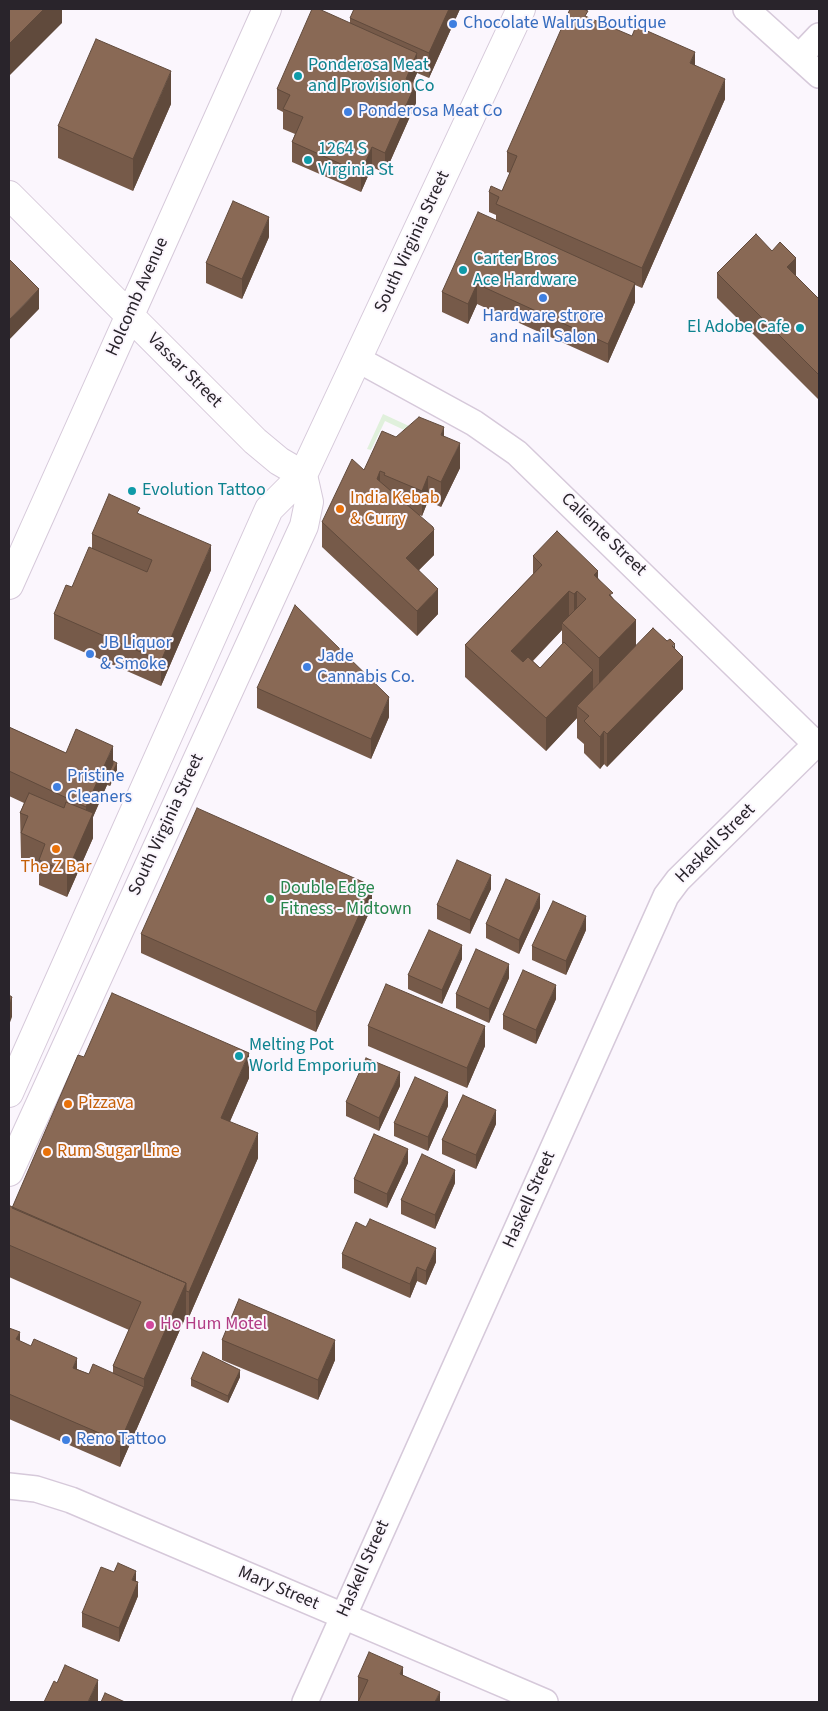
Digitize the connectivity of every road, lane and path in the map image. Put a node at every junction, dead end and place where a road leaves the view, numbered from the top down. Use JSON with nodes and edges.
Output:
{"nodes":[{"id":1,"x":267,"y":9,"type":"edge"},
{"id":2,"x":521,"y":9,"type":"edge"},
{"id":3,"x":746,"y":9,"type":"edge"},
{"id":4,"x":819,"y":36,"type":"edge"},
{"id":5,"x":800,"y":56,"type":"junction"},
{"id":6,"x":819,"y":75,"type":"edge"},
{"id":7,"x":9,"y":194,"type":"edge"},
{"id":8,"x":130,"y":317,"type":"junction"},
{"id":9,"x":359,"y":360,"type":"junction"},
{"id":10,"x":303,"y":475,"type":"junction"},
{"id":11,"x":9,"y":585,"type":"edge"},
{"id":12,"x":818,"y":744,"type":"edge"},
{"id":13,"x":9,"y":1093,"type":"edge"},
{"id":14,"x":9,"y":1172,"type":"edge"},
{"id":15,"x":9,"y":1486,"type":"edge"},
{"id":16,"x":342,"y":1616,"type":"junction"},
{"id":17,"x":305,"y":1702,"type":"edge"},
{"id":18,"x":545,"y":1702,"type":"edge"}],
"edges":[{"from":1,"to":8,"type":"main road","name":"Holcomb Avenue"},
{"from":2,"to":9,"type":"main road","name":"South Virginia Street"},
{"from":3,"to":5,"type":"street"},
{"from":4,"to":5,"type":"street"},
{"from":5,"to":6,"type":"street"},
{"from":7,"to":8,"type":"main road","name":"Vassar Street"},
{"from":8,"to":10,"type":"main road","name":"Vassar Street"},
{"from":8,"to":11,"type":"main road","name":"Holcomb Avenue"},
{"from":9,"to":10,"type":"main road","name":"South Virginia Street"},
{"from":9,"to":12,"type":"street","name":"Caliente Street"},
{"from":10,"to":13,"type":"main road","name":"South Virginia Street"},
{"from":10,"to":14,"type":"main road","name":"South Virginia Street"},
{"from":12,"to":16,"type":"street","name":"Haskell Street"},
{"from":15,"to":16,"type":"street","name":"Mary Street"},
{"from":16,"to":17,"type":"street","name":"Haskell Street"},
{"from":16,"to":18,"type":"street","name":"Mary Street"}]}
